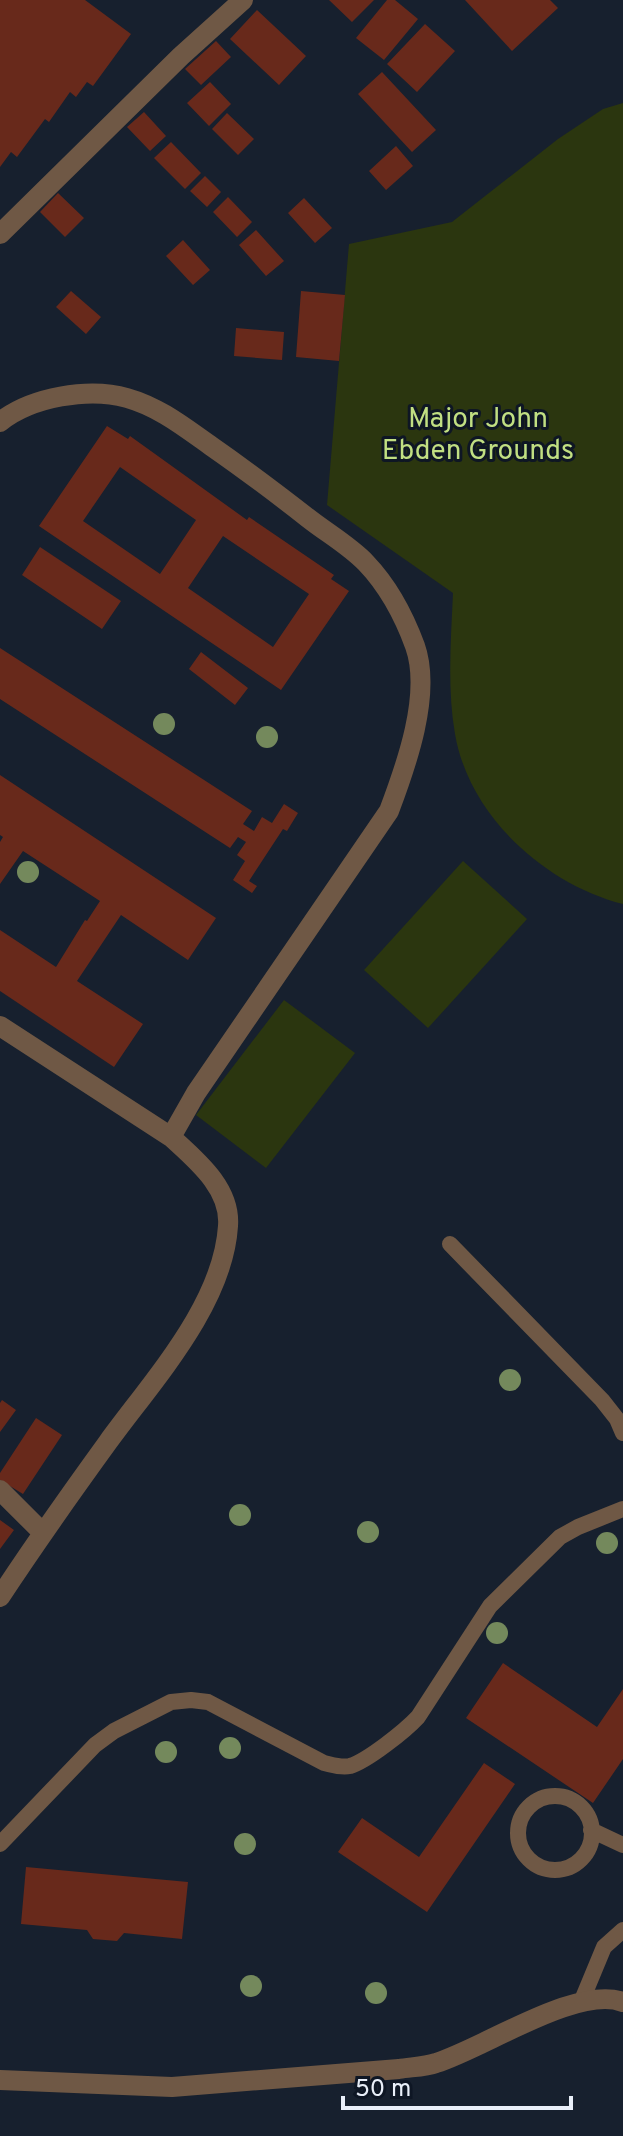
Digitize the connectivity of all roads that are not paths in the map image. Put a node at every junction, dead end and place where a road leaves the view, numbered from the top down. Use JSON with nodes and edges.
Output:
{"nodes":[{"id":1,"x":243,"y":0,"type":"edge"},
{"id":2,"x":0,"y":234,"type":"edge"},
{"id":3,"x":0,"y":422,"type":"edge"},
{"id":4,"x":0,"y":1026,"type":"edge"},
{"id":5,"x":171,"y":1137,"type":"junction"},
{"id":6,"x":450,"y":1244,"type":"dead end"},
{"id":7,"x":623,"y":1433,"type":"edge"},
{"id":8,"x":0,"y":1490,"type":"edge"},
{"id":9,"x":623,"y":1509,"type":"edge"},
{"id":10,"x":42,"y":1532,"type":"junction"},
{"id":11,"x":0,"y":1597,"type":"edge"},
{"id":12,"x":591,"y":1830,"type":"junction"},
{"id":13,"x":0,"y":1844,"type":"edge"},
{"id":14,"x":623,"y":1845,"type":"edge"},
{"id":15,"x":623,"y":1930,"type":"edge"},
{"id":16,"x":582,"y":2000,"type":"junction"},
{"id":17,"x":623,"y":2002,"type":"edge"},
{"id":18,"x":0,"y":2080,"type":"edge"}],
"edges":[{"from":1,"to":2,"type":"street"},
{"from":3,"to":5,"type":"street"},
{"from":4,"to":5,"type":"street"},
{"from":5,"to":10,"type":"street"},
{"from":6,"to":7,"type":"lane"},
{"from":8,"to":10,"type":"street"},
{"from":9,"to":13,"type":"lane"},
{"from":10,"to":11,"type":"street"},
{"from":12,"to":12,"type":"lane"},
{"from":12,"to":14,"type":"lane"},
{"from":15,"to":16,"type":"lane"},
{"from":16,"to":17,"type":"street"},
{"from":16,"to":18,"type":"street"}]}
